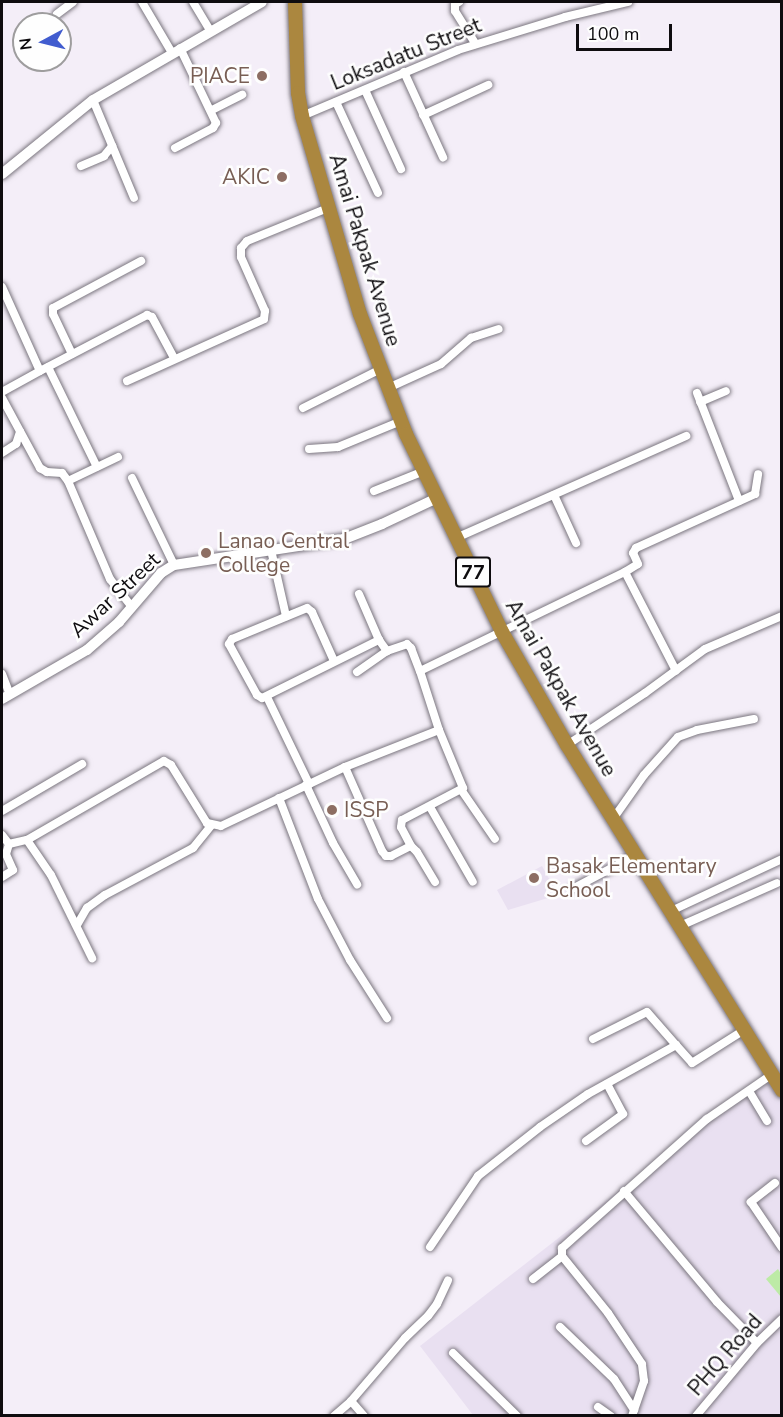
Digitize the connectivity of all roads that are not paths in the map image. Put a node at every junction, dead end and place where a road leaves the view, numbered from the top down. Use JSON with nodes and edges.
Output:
{"nodes":[{"id":1,"x":73,"y":2,"type":"edge"},
{"id":2,"x":142,"y":2,"type":"edge"},
{"id":3,"x":193,"y":2,"type":"edge"},
{"id":4,"x":261,"y":2,"type":"edge"},
{"id":5,"x":295,"y":2,"type":"edge"},
{"id":6,"x":459,"y":2,"type":"edge"},
{"id":7,"x":628,"y":2,"type":"edge"},
{"id":8,"x":60,"y":12,"type":"edge"},
{"id":9,"x":210,"y":30,"type":"junction"},
{"id":10,"x":476,"y":44,"type":"junction"},
{"id":11,"x":176,"y":50,"type":"junction"},
{"id":12,"x":404,"y":72,"type":"junction"},
{"id":13,"x":488,"y":85,"type":"dead end"},
{"id":14,"x":365,"y":90,"type":"junction"},
{"id":15,"x":242,"y":95,"type":"dead end"},
{"id":16,"x":93,"y":100,"type":"junction"},
{"id":17,"x":336,"y":102,"type":"junction"},
{"id":18,"x":212,"y":110,"type":"junction"},
{"id":19,"x":423,"y":115,"type":"junction"},
{"id":20,"x":302,"y":116,"type":"junction"},
{"id":21,"x":112,"y":146,"type":"junction"},
{"id":22,"x":175,"y":148,"type":"dead end"},
{"id":23,"x":443,"y":157,"type":"dead end"},
{"id":24,"x":81,"y":166,"type":"dead end"},
{"id":25,"x":401,"y":169,"type":"dead end"},
{"id":26,"x":2,"y":174,"type":"edge"},
{"id":27,"x":378,"y":193,"type":"dead end"},
{"id":28,"x":134,"y":198,"type":"dead end"},
{"id":29,"x":328,"y":208,"type":"junction"},
{"id":30,"x":141,"y":261,"type":"dead end"},
{"id":31,"x":2,"y":287,"type":"edge"},
{"id":32,"x":499,"y":329,"type":"dead end"},
{"id":33,"x":72,"y":354,"type":"junction"},
{"id":34,"x":174,"y":358,"type":"junction"},
{"id":35,"x":44,"y":369,"type":"junction"},
{"id":36,"x":381,"y":369,"type":"junction"},
{"id":37,"x":127,"y":381,"type":"dead end"},
{"id":38,"x":388,"y":388,"type":"junction"},
{"id":39,"x":726,"y":392,"type":"dead end"},
{"id":40,"x":2,"y":393,"type":"edge"},
{"id":41,"x":697,"y":393,"type":"dead end"},
{"id":42,"x":2,"y":398,"type":"edge"},
{"id":43,"x":700,"y":402,"type":"junction"},
{"id":44,"x":303,"y":408,"type":"dead end"},
{"id":45,"x":401,"y":421,"type":"junction"},
{"id":46,"x":20,"y":432,"type":"junction"},
{"id":47,"x":686,"y":436,"type":"dead end"},
{"id":48,"x":309,"y":449,"type":"dead end"},
{"id":49,"x":2,"y":453,"type":"edge"},
{"id":50,"x":118,"y":458,"type":"dead end"},
{"id":51,"x":97,"y":467,"type":"junction"},
{"id":52,"x":424,"y":471,"type":"junction"},
{"id":53,"x":758,"y":474,"type":"dead end"},
{"id":54,"x":132,"y":478,"type":"dead end"},
{"id":55,"x":68,"y":481,"type":"junction"},
{"id":56,"x":374,"y":491,"type":"dead end"},
{"id":57,"x":554,"y":495,"type":"junction"},
{"id":58,"x":436,"y":498,"type":"junction"},
{"id":59,"x":739,"y":501,"type":"junction"},
{"id":60,"x":456,"y":538,"type":"junction"},
{"id":61,"x":576,"y":543,"type":"dead end"},
{"id":62,"x":271,"y":550,"type":"junction"},
{"id":63,"x":174,"y":565,"type":"junction"},
{"id":64,"x":625,"y":572,"type":"junction"},
{"id":65,"x":359,"y":594,"type":"dead end"},
{"id":66,"x":132,"y":607,"type":"junction"},
{"id":67,"x":286,"y":616,"type":"junction"},
{"id":68,"x":782,"y":616,"type":"edge"},
{"id":69,"x":502,"y":632,"type":"junction"},
{"id":70,"x":379,"y":640,"type":"junction"},
{"id":71,"x":387,"y":651,"type":"junction"},
{"id":72,"x":334,"y":661,"type":"junction"},
{"id":73,"x":420,"y":670,"type":"junction"},
{"id":74,"x":676,"y":671,"type":"junction"},
{"id":75,"x":357,"y":672,"type":"dead end"},
{"id":76,"x":2,"y":674,"type":"edge"},
{"id":77,"x":6,"y":697,"type":"edge"},
{"id":78,"x":267,"y":698,"type":"junction"},
{"id":79,"x":754,"y":719,"type":"dead end"},
{"id":80,"x":439,"y":730,"type":"junction"},
{"id":81,"x":567,"y":745,"type":"junction"},
{"id":82,"x":82,"y":764,"type":"dead end"},
{"id":83,"x":345,"y":767,"type":"junction"},
{"id":84,"x":307,"y":784,"type":"junction"},
{"id":85,"x":462,"y":791,"type":"junction"},
{"id":86,"x":279,"y":798,"type":"junction"},
{"id":87,"x":430,"y":807,"type":"junction"},
{"id":88,"x":2,"y":811,"type":"edge"},
{"id":89,"x":613,"y":819,"type":"junction"},
{"id":90,"x":211,"y":826,"type":"junction"},
{"id":91,"x":2,"y":835,"type":"edge"},
{"id":92,"x":495,"y":839,"type":"dead end"},
{"id":93,"x":27,"y":840,"type":"junction"},
{"id":94,"x":9,"y":844,"type":"junction"},
{"id":95,"x":411,"y":846,"type":"junction"},
{"id":96,"x":636,"y":855,"type":"junction"},
{"id":97,"x":782,"y":859,"type":"edge"},
{"id":98,"x":2,"y":877,"type":"edge"},
{"id":99,"x":435,"y":882,"type":"dead end"},
{"id":100,"x":473,"y":882,"type":"dead end"},
{"id":101,"x":777,"y":883,"type":"dead end"},
{"id":102,"x":357,"y":884,"type":"dead end"},
{"id":103,"x":574,"y":888,"type":"dead end"},
{"id":104,"x":671,"y":911,"type":"junction"},
{"id":105,"x":77,"y":925,"type":"junction"},
{"id":106,"x":680,"y":926,"type":"junction"},
{"id":107,"x":92,"y":958,"type":"dead end"},
{"id":108,"x":387,"y":1018,"type":"dead end"},
{"id":109,"x":744,"y":1030,"type":"junction"},
{"id":110,"x":593,"y":1039,"type":"dead end"},
{"id":111,"x":676,"y":1046,"type":"junction"},
{"id":112,"x":771,"y":1075,"type":"junction"},
{"id":113,"x":607,"y":1084,"type":"junction"},
{"id":114,"x":749,"y":1091,"type":"junction"},
{"id":115,"x":782,"y":1091,"type":"edge"},
{"id":116,"x":767,"y":1121,"type":"dead end"},
{"id":117,"x":586,"y":1141,"type":"dead end"},
{"id":118,"x":775,"y":1183,"type":"dead end"},
{"id":119,"x":624,"y":1191,"type":"junction"},
{"id":120,"x":430,"y":1247,"type":"dead end"},
{"id":121,"x":782,"y":1248,"type":"edge"},
{"id":122,"x":562,"y":1256,"type":"junction"},
{"id":123,"x":533,"y":1279,"type":"dead end"},
{"id":124,"x":448,"y":1280,"type":"dead end"},
{"id":125,"x":782,"y":1319,"type":"edge"},
{"id":126,"x":560,"y":1327,"type":"dead end"},
{"id":127,"x":757,"y":1343,"type":"junction"},
{"id":128,"x":453,"y":1353,"type":"dead end"},
{"id":129,"x":351,"y":1401,"type":"junction"},
{"id":130,"x":598,"y":1407,"type":"dead end"},
{"id":131,"x":633,"y":1413,"type":"edge"},
{"id":132,"x":334,"y":1416,"type":"edge"},
{"id":133,"x":364,"y":1416,"type":"edge"},
{"id":134,"x":517,"y":1416,"type":"edge"},
{"id":135,"x":611,"y":1416,"type":"edge"},
{"id":136,"x":696,"y":1416,"type":"edge"}],
"edges":[{"from":1,"to":8,"type":"street"},
{"from":2,"to":11,"type":"street"},
{"from":3,"to":9,"type":"street"},
{"from":4,"to":9,"type":"street"},
{"from":5,"to":20,"type":"highway","name":"Amai Pakpak Avenue","number":"77"},
{"from":6,"to":10,"type":"street"},
{"from":7,"to":10,"type":"street","name":"Loksadatu Street"},
{"from":9,"to":11,"type":"street"},
{"from":10,"to":12,"type":"street","name":"Loksadatu Street"},
{"from":11,"to":16,"type":"street"},
{"from":11,"to":18,"type":"street"},
{"from":12,"to":14,"type":"street","name":"Loksadatu Street"},
{"from":12,"to":19,"type":"street"},
{"from":13,"to":19,"type":"street"},
{"from":14,"to":17,"type":"street","name":"Loksadatu Street"},
{"from":14,"to":25,"type":"street"},
{"from":15,"to":18,"type":"street"},
{"from":16,"to":21,"type":"street"},
{"from":16,"to":26,"type":"street"},
{"from":17,"to":20,"type":"street","name":"Loksadatu Street"},
{"from":17,"to":27,"type":"street"},
{"from":18,"to":22,"type":"street"},
{"from":19,"to":23,"type":"street"},
{"from":20,"to":29,"type":"highway","name":"Amai Pakpak Avenue","number":"77"},
{"from":21,"to":24,"type":"street"},
{"from":21,"to":28,"type":"street"},
{"from":29,"to":34,"type":"street"},
{"from":29,"to":36,"type":"highway","name":"Amai Pakpak Avenue","number":"77"},
{"from":30,"to":33,"type":"street"},
{"from":31,"to":35,"type":"street"},
{"from":32,"to":38,"type":"street"},
{"from":33,"to":34,"type":"street"},
{"from":33,"to":35,"type":"street"},
{"from":34,"to":37,"type":"street"},
{"from":35,"to":40,"type":"street"},
{"from":35,"to":51,"type":"street"},
{"from":36,"to":38,"type":"highway","name":"Amai Pakpak Avenue","number":"77"},
{"from":36,"to":44,"type":"street"},
{"from":38,"to":45,"type":"highway","name":"Amai Pakpak Avenue","number":"77"},
{"from":39,"to":43,"type":"street"},
{"from":41,"to":43,"type":"street"},
{"from":42,"to":46,"type":"street"},
{"from":43,"to":59,"type":"street"},
{"from":45,"to":48,"type":"street"},
{"from":45,"to":52,"type":"highway","name":"Amai Pakpak Avenue","number":"77"},
{"from":46,"to":49,"type":"street"},
{"from":46,"to":55,"type":"street"},
{"from":47,"to":57,"type":"street"},
{"from":50,"to":51,"type":"street"},
{"from":51,"to":55,"type":"street"},
{"from":52,"to":56,"type":"street"},
{"from":52,"to":58,"type":"highway","name":"Amai Pakpak Avenue","number":"77"},
{"from":53,"to":59,"type":"street"},
{"from":54,"to":63,"type":"street"},
{"from":55,"to":66,"type":"street"},
{"from":57,"to":60,"type":"street"},
{"from":57,"to":61,"type":"street"},
{"from":58,"to":60,"type":"highway","name":"Amai Pakpak Avenue","number":"77"},
{"from":58,"to":62,"type":"street","name":"Awar Street"},
{"from":59,"to":64,"type":"street"},
{"from":60,"to":69,"type":"highway","name":"Amai Pakpak Avenue","number":"77"},
{"from":62,"to":63,"type":"street","name":"Awar Street"},
{"from":62,"to":67,"type":"street"},
{"from":63,"to":66,"type":"street","name":"Awar Street"},
{"from":64,"to":69,"type":"street"},
{"from":64,"to":74,"type":"street"},
{"from":65,"to":70,"type":"street"},
{"from":66,"to":77,"type":"street","name":"Awar Street"},
{"from":67,"to":72,"type":"street"},
{"from":67,"to":78,"type":"street"},
{"from":68,"to":74,"type":"street"},
{"from":69,"to":73,"type":"street"},
{"from":69,"to":81,"type":"highway","name":"Amai Pakpak Avenue","number":"77"},
{"from":70,"to":71,"type":"street"},
{"from":70,"to":72,"type":"street"},
{"from":71,"to":73,"type":"street"},
{"from":71,"to":75,"type":"street"},
{"from":72,"to":78,"type":"street"},
{"from":73,"to":80,"type":"street"},
{"from":74,"to":81,"type":"street"},
{"from":76,"to":77,"type":"street"},
{"from":78,"to":84,"type":"street"},
{"from":79,"to":89,"type":"street"},
{"from":80,"to":83,"type":"street"},
{"from":80,"to":85,"type":"street"},
{"from":81,"to":89,"type":"highway","name":"Amai Pakpak Avenue","number":"77"},
{"from":82,"to":88,"type":"street"},
{"from":83,"to":84,"type":"street"},
{"from":83,"to":95,"type":"street"},
{"from":84,"to":86,"type":"street"},
{"from":84,"to":102,"type":"street"},
{"from":85,"to":87,"type":"street"},
{"from":85,"to":92,"type":"street"},
{"from":86,"to":90,"type":"street"},
{"from":86,"to":108,"type":"street"},
{"from":87,"to":95,"type":"street"},
{"from":87,"to":100,"type":"street"},
{"from":89,"to":96,"type":"highway","name":"Amai Pakpak Avenue","number":"77"},
{"from":90,"to":93,"type":"street"},
{"from":90,"to":105,"type":"street"},
{"from":91,"to":94,"type":"street"},
{"from":93,"to":94,"type":"street"},
{"from":93,"to":105,"type":"street"},
{"from":94,"to":98,"type":"street"},
{"from":95,"to":99,"type":"street"},
{"from":96,"to":103,"type":"street"},
{"from":96,"to":104,"type":"highway","name":"Amai Pakpak Avenue","number":"77"},
{"from":97,"to":104,"type":"street"},
{"from":101,"to":106,"type":"street"},
{"from":104,"to":106,"type":"highway","name":"Amai Pakpak Avenue","number":"77"},
{"from":105,"to":107,"type":"street"},
{"from":106,"to":109,"type":"highway","name":"Amai Pakpak Avenue","number":"77"},
{"from":109,"to":111,"type":"street"},
{"from":109,"to":112,"type":"highway","name":"Amai Pakpak Avenue","number":"77"},
{"from":110,"to":111,"type":"street"},
{"from":111,"to":113,"type":"street"},
{"from":112,"to":114,"type":"street"},
{"from":112,"to":115,"type":"highway","name":"Amai Pakpak Avenue","number":"77"},
{"from":113,"to":117,"type":"street"},
{"from":113,"to":120,"type":"street"},
{"from":114,"to":116,"type":"street"},
{"from":114,"to":119,"type":"street"},
{"from":118,"to":121,"type":"street"},
{"from":119,"to":122,"type":"street"},
{"from":119,"to":127,"type":"street"},
{"from":122,"to":123,"type":"street"},
{"from":122,"to":131,"type":"street"},
{"from":124,"to":129,"type":"street"},
{"from":125,"to":127,"type":"street","name":"PHQ Road"},
{"from":126,"to":131,"type":"street"},
{"from":127,"to":136,"type":"street","name":"PHQ Road"},
{"from":128,"to":134,"type":"street"},
{"from":129,"to":132,"type":"street"},
{"from":129,"to":133,"type":"street"},
{"from":130,"to":135,"type":"street"}]}
